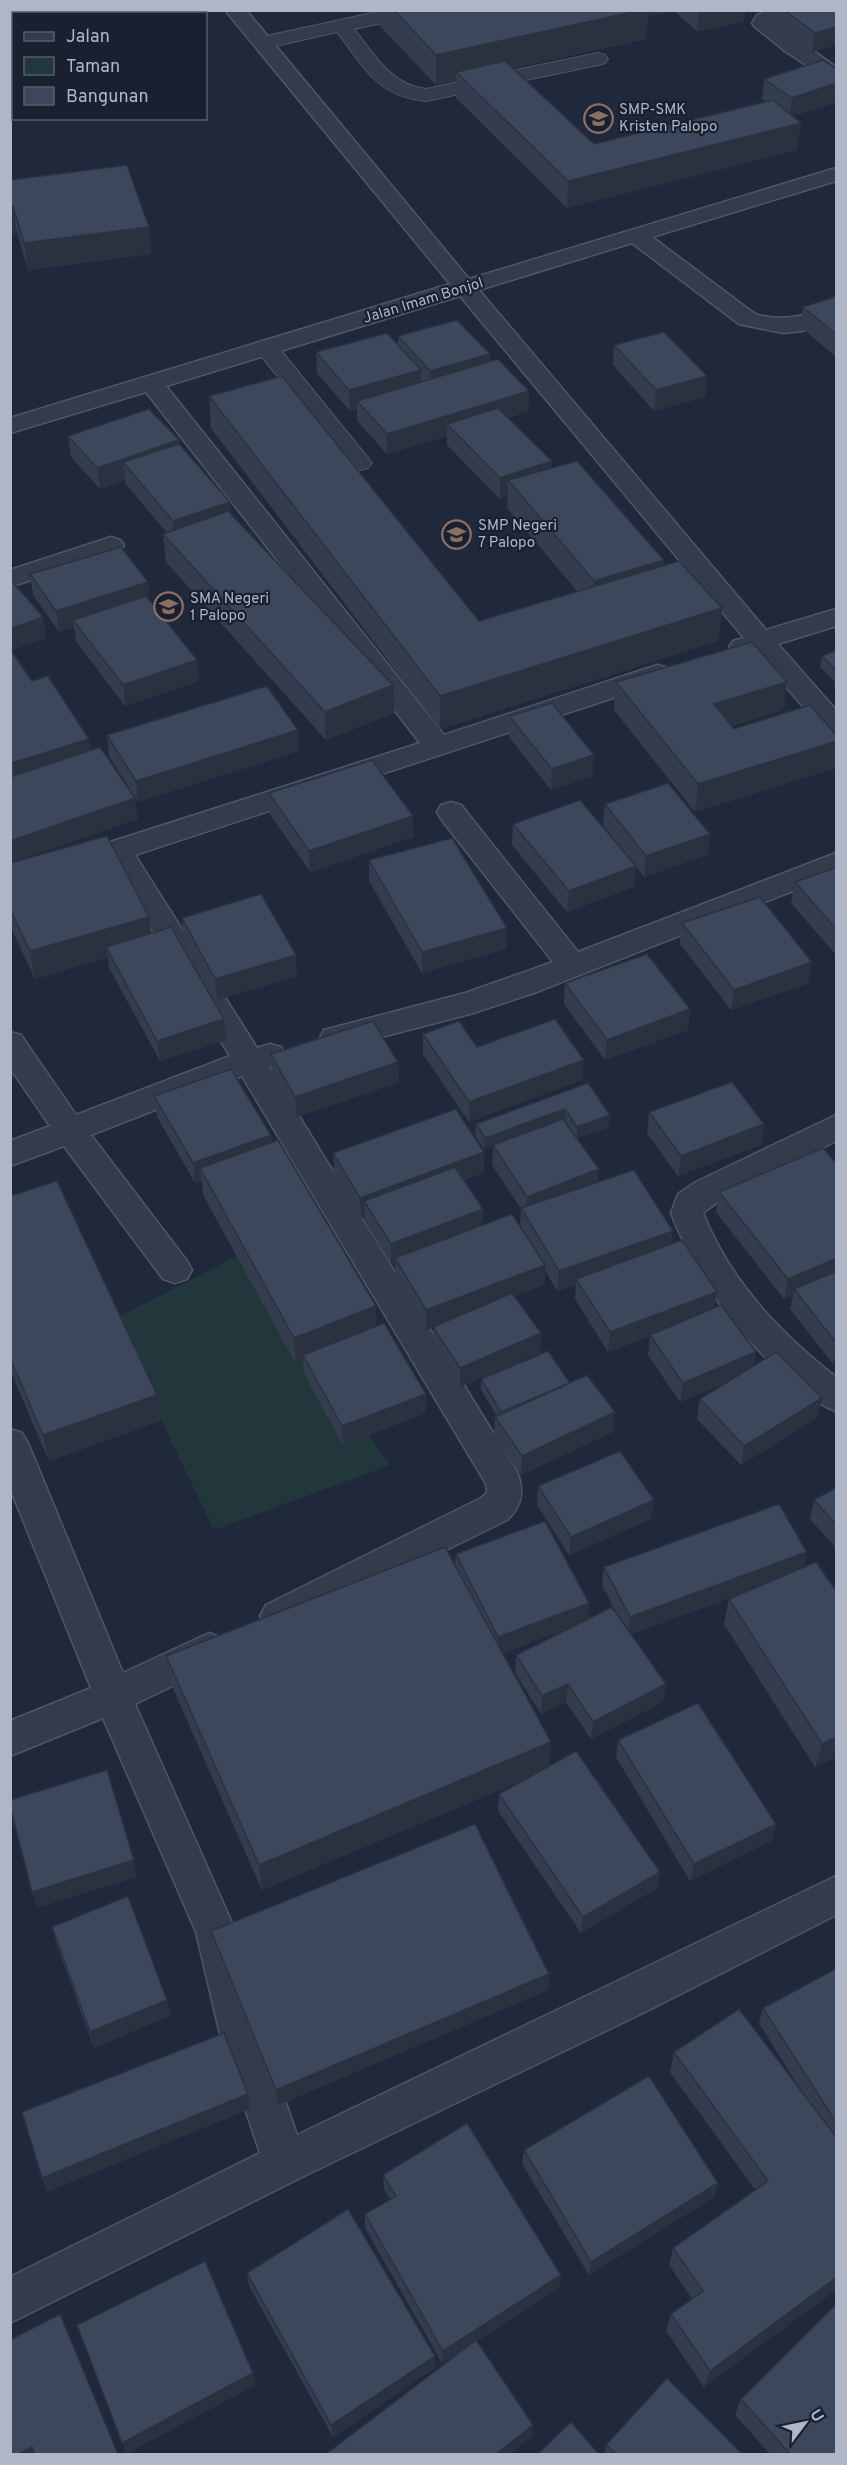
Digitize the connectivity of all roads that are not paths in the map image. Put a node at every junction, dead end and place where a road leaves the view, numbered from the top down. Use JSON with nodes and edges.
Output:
{"nodes":[{"id":1,"x":235,"y":10,"type":"edge"},
{"id":2,"x":415,"y":10,"type":"edge"},
{"id":3,"x":780,"y":10,"type":"edge"},
{"id":4,"x":342,"y":26,"type":"junction"},
{"id":5,"x":262,"y":43,"type":"junction"},
{"id":6,"x":598,"y":59,"type":"dead end"},
{"id":7,"x":837,"y":76,"type":"edge"},
{"id":8,"x":837,"y":174,"type":"edge"},
{"id":9,"x":636,"y":236,"type":"junction"},
{"id":10,"x":465,"y":287,"type":"junction"},
{"id":11,"x":837,"y":314,"type":"edge"},
{"id":12,"x":266,"y":347,"type":"junction"},
{"id":13,"x":152,"y":384,"type":"junction"},
{"id":14,"x":10,"y":426,"type":"edge"},
{"id":15,"x":360,"y":463,"type":"dead end"},
{"id":16,"x":111,"y":545,"type":"dead end"},
{"id":17,"x":10,"y":579,"type":"edge"},
{"id":18,"x":837,"y":617,"type":"edge"},
{"id":19,"x":761,"y":641,"type":"junction"},
{"id":20,"x":716,"y":655,"type":"edge"},
{"id":21,"x":683,"y":666,"type":"edge"},
{"id":22,"x":837,"y":727,"type":"edge"},
{"id":23,"x":438,"y":747,"type":"junction"},
{"id":24,"x":451,"y":812,"type":"dead end"},
{"id":25,"x":118,"y":851,"type":"junction"},
{"id":26,"x":837,"y":863,"type":"edge"},
{"id":27,"x":10,"y":885,"type":"edge"},
{"id":28,"x":574,"y":967,"type":"junction"},
{"id":29,"x":10,"y":1043,"type":"edge"},
{"id":30,"x":250,"y":1061,"type":"junction"},
{"id":31,"x":837,"y":1127,"type":"edge"},
{"id":32,"x":70,"y":1131,"type":"junction"},
{"id":33,"x":10,"y":1154,"type":"edge"},
{"id":34,"x":175,"y":1270,"type":"dead end"},
{"id":35,"x":837,"y":1397,"type":"edge"},
{"id":36,"x":10,"y":1443,"type":"edge"},
{"id":37,"x":113,"y":1696,"type":"junction"},
{"id":38,"x":10,"y":1739,"type":"edge"},
{"id":39,"x":837,"y":1895,"type":"edge"},
{"id":40,"x":285,"y":2163,"type":"junction"},
{"id":41,"x":10,"y":2301,"type":"edge"}],
"edges":[{"from":1,"to":5,"type":"street"},
{"from":2,"to":4,"type":"lane"},
{"from":3,"to":7,"type":"street"},
{"from":4,"to":5,"type":"lane"},
{"from":4,"to":6,"type":"lane"},
{"from":5,"to":10,"type":"street"},
{"from":8,"to":9,"type":"street","name":"Jalan Imam Bonjol"},
{"from":9,"to":10,"type":"street","name":"Jalan Imam Bonjol"},
{"from":9,"to":11,"type":"street"},
{"from":10,"to":12,"type":"street","name":"Jalan Imam Bonjol"},
{"from":10,"to":19,"type":"street"},
{"from":12,"to":13,"type":"street","name":"Jalan Imam Bonjol"},
{"from":12,"to":15,"type":"lane"},
{"from":13,"to":14,"type":"street","name":"Jalan Imam Bonjol"},
{"from":13,"to":23,"type":"street"},
{"from":16,"to":17,"type":"street"},
{"from":18,"to":19,"type":"street"},
{"from":19,"to":20,"type":"street"},
{"from":19,"to":22,"type":"street"},
{"from":21,"to":23,"type":"street"},
{"from":23,"to":25,"type":"street"},
{"from":24,"to":28,"type":"street"},
{"from":25,"to":27,"type":"street"},
{"from":25,"to":30,"type":"street"},
{"from":26,"to":28,"type":"street"},
{"from":28,"to":30,"type":"street"},
{"from":29,"to":32,"type":"street"},
{"from":30,"to":32,"type":"street"},
{"from":30,"to":37,"type":"street"},
{"from":31,"to":35,"type":"street"},
{"from":32,"to":33,"type":"street"},
{"from":32,"to":34,"type":"street"},
{"from":36,"to":37,"type":"street"},
{"from":37,"to":38,"type":"street"},
{"from":37,"to":40,"type":"street"},
{"from":39,"to":40,"type":"street"},
{"from":40,"to":41,"type":"street"}]}
